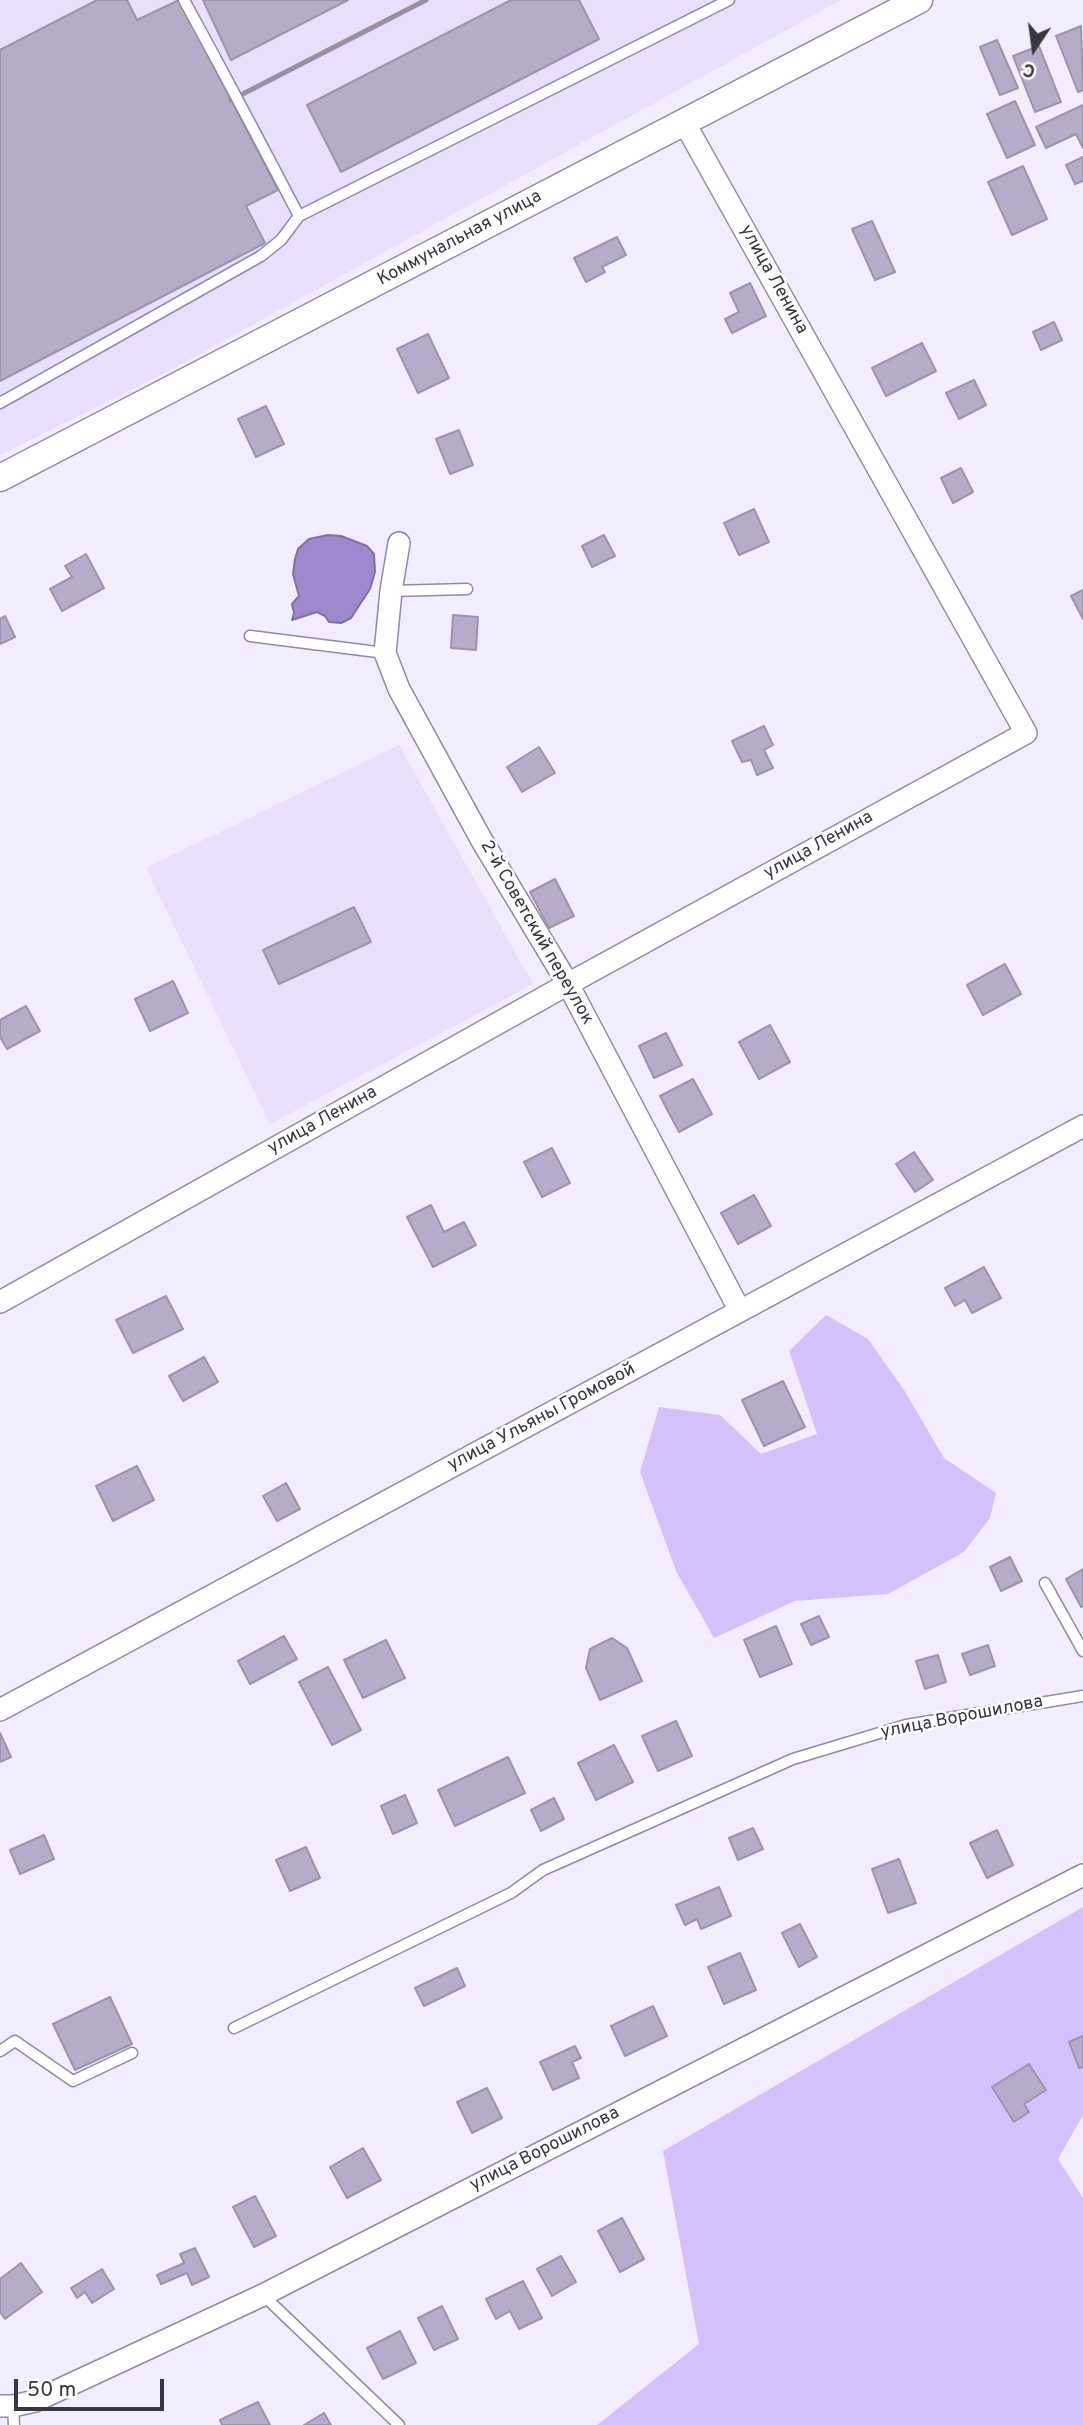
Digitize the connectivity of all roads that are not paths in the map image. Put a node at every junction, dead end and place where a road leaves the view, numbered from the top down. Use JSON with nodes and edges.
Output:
{"nodes":[{"id":1,"x":184,"y":0,"type":"edge"},
{"id":2,"x":729,"y":0,"type":"edge"},
{"id":3,"x":919,"y":0,"type":"edge"},
{"id":4,"x":684,"y":122,"type":"junction"},
{"id":5,"x":299,"y":216,"type":"junction"},
{"id":6,"x":0,"y":403,"type":"edge"},
{"id":7,"x":0,"y":478,"type":"edge"},
{"id":8,"x":399,"y":543,"type":"dead end"},
{"id":9,"x":467,"y":589,"type":"dead end"},
{"id":10,"x":391,"y":591,"type":"junction"},
{"id":11,"x":250,"y":636,"type":"dead end"},
{"id":12,"x":385,"y":653,"type":"junction"},
{"id":13,"x":568,"y":984,"type":"junction"},
{"id":14,"x":1083,"y":1126,"type":"edge"},
{"id":15,"x":0,"y":1302,"type":"edge"},
{"id":16,"x":740,"y":1311,"type":"junction"},
{"id":17,"x":1045,"y":1583,"type":"dead end"},
{"id":18,"x":1083,"y":1651,"type":"edge"},
{"id":19,"x":1083,"y":1696,"type":"edge"},
{"id":20,"x":0,"y":1710,"type":"edge"},
{"id":21,"x":1083,"y":1875,"type":"edge"},
{"id":22,"x":234,"y":2028,"type":"dead end"},
{"id":23,"x":0,"y":2051,"type":"edge"},
{"id":24,"x":132,"y":2053,"type":"dead end"},
{"id":25,"x":263,"y":2295,"type":"junction"},
{"id":26,"x":9,"y":2412,"type":"edge"},
{"id":27,"x":399,"y":2425,"type":"edge"}],
"edges":[{"from":1,"to":5,"type":"lane","bridge":true},
{"from":2,"to":5,"type":"lane"},
{"from":3,"to":4,"type":"street","name":"Коммунальная улица"},
{"from":4,"to":7,"type":"street","name":"Коммунальная улица"},
{"from":4,"to":13,"type":"street","name":"улица Ленина"},
{"from":5,"to":6,"type":"lane"},
{"from":8,"to":10,"type":"street","name":"2-й Советский переулок"},
{"from":9,"to":10,"type":"lane"},
{"from":10,"to":12,"type":"street","name":"2-й Советский переулок"},
{"from":11,"to":12,"type":"lane"},
{"from":12,"to":13,"type":"street","name":"2-й Советский переулок"},
{"from":13,"to":15,"type":"street","name":"улица Ленина"},
{"from":13,"to":16,"type":"street","name":"2-й Советский переулок"},
{"from":14,"to":16,"type":"street","name":"улица Ульяны Громовой"},
{"from":16,"to":20,"type":"street","name":"улица Ульяны Громовой"},
{"from":17,"to":18,"type":"lane"},
{"from":19,"to":22,"type":"lane","name":"улица Ворошилова"},
{"from":21,"to":25,"type":"street","name":"улица Ворошилова"},
{"from":23,"to":24,"type":"lane"},
{"from":25,"to":26,"type":"street","name":"улица Ворошилова"},
{"from":25,"to":27,"type":"lane"}]}
